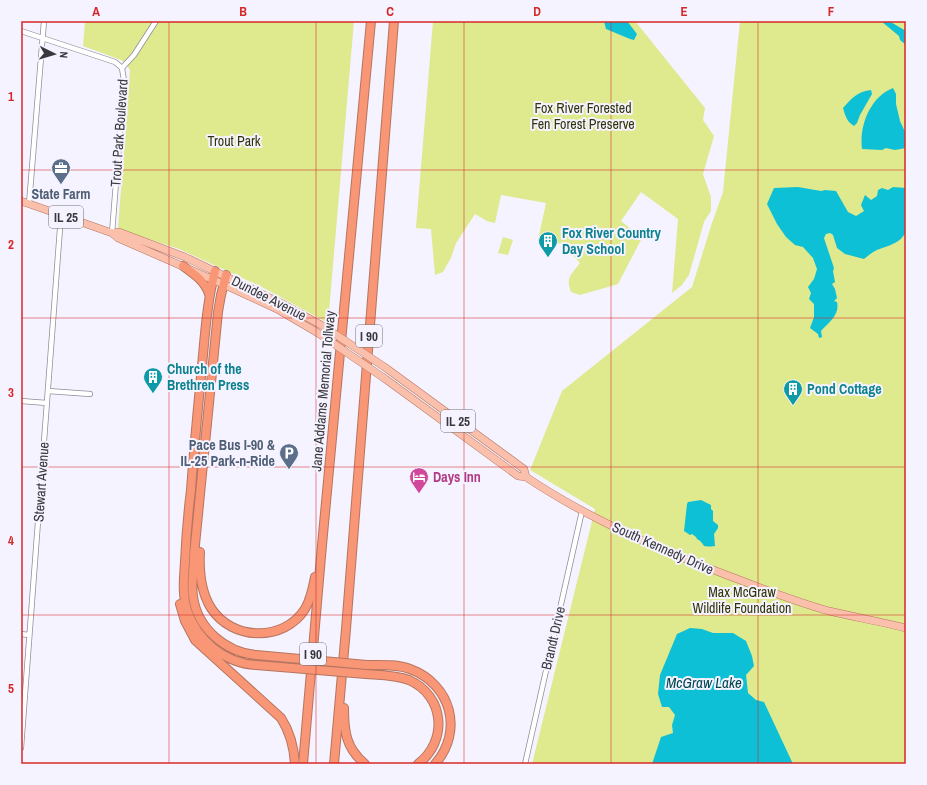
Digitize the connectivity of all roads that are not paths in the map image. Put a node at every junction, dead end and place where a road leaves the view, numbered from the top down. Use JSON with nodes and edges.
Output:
{"nodes":[{"id":1,"x":44,"y":21,"type":"edge"},
{"id":2,"x":156,"y":21,"type":"edge"},
{"id":3,"x":371,"y":21,"type":"edge"},
{"id":4,"x":394,"y":21,"type":"edge"},
{"id":5,"x":21,"y":31,"type":"edge"},
{"id":6,"x":42,"y":37,"type":"junction"},
{"id":7,"x":122,"y":68,"type":"junction"},
{"id":8,"x":21,"y":201,"type":"edge"},
{"id":9,"x":29,"y":204,"type":"junction"},
{"id":10,"x":61,"y":215,"type":"junction"},
{"id":11,"x":112,"y":233,"type":"junction"},
{"id":12,"x":183,"y":266,"type":"junction"},
{"id":13,"x":216,"y":271,"type":"junction"},
{"id":14,"x":226,"y":276,"type":"junction"},
{"id":15,"x":213,"y":280,"type":"junction"},
{"id":16,"x":223,"y":284,"type":"junction"},
{"id":17,"x":209,"y":294,"type":"junction"},
{"id":18,"x":48,"y":391,"type":"junction"},
{"id":19,"x":90,"y":394,"type":"dead end"},
{"id":20,"x":21,"y":401,"type":"edge"},
{"id":21,"x":47,"y":403,"type":"junction"},
{"id":22,"x":203,"y":475,"type":"junction"},
{"id":23,"x":526,"y":477,"type":"junction"},
{"id":24,"x":582,"y":511,"type":"junction"},
{"id":25,"x":322,"y":545,"type":"junction"},
{"id":26,"x":186,"y":546,"type":"junction"},
{"id":27,"x":906,"y":628,"type":"edge"},
{"id":28,"x":346,"y":629,"type":"junction"},
{"id":29,"x":21,"y":634,"type":"edge"},
{"id":30,"x":29,"y":635,"type":"junction"},
{"id":31,"x":21,"y":748,"type":"edge"},
{"id":32,"x":295,"y":764,"type":"edge"},
{"id":33,"x":303,"y":764,"type":"edge"},
{"id":34,"x":334,"y":764,"type":"edge"},
{"id":35,"x":365,"y":764,"type":"edge"},
{"id":36,"x":418,"y":764,"type":"edge"},
{"id":37,"x":435,"y":764,"type":"edge"},
{"id":38,"x":525,"y":764,"type":"edge"}],
"edges":[{"from":1,"to":6,"type":"street"},
{"from":2,"to":7,"type":"street","name":"Trout Park Boulevard"},
{"from":3,"to":25,"type":"highway","name":"Jane Addams Memorial Tollway","number":"I 90"},
{"from":4,"to":28,"type":"highway","number":"I 90"},
{"from":5,"to":6,"type":"street"},
{"from":6,"to":7,"type":"street"},
{"from":6,"to":9,"type":"street"},
{"from":7,"to":11,"type":"street","name":"Trout Park Boulevard"},
{"from":8,"to":9,"type":"main road","name":"Dundee Avenue","number":"IL 25"},
{"from":9,"to":10,"type":"main road","name":"Dundee Avenue","number":"IL 25"},
{"from":10,"to":11,"type":"main road","name":"Dundee Avenue","number":"IL 25"},
{"from":10,"to":18,"type":"street","name":"Stewart Avenue"},
{"from":11,"to":12,"type":"main road","name":"Dundee Avenue","number":"IL 25"},
{"from":11,"to":13,"type":"main road","name":"Dundee Avenue","number":"IL 25"},
{"from":12,"to":15,"type":"main road","name":"Dundee Avenue","number":"IL 25"},
{"from":12,"to":17,"type":"highway"},
{"from":13,"to":14,"type":"main road","name":"Dundee Avenue","number":"IL 25"},
{"from":13,"to":15,"type":"highway"},
{"from":14,"to":16,"type":"highway"},
{"from":14,"to":23,"type":"main road","name":"Dundee Avenue","number":"IL 25","bridge":true},
{"from":15,"to":16,"type":"main road","name":"Dundee Avenue","number":"IL 25"},
{"from":15,"to":17,"type":"highway"},
{"from":16,"to":22,"type":"highway"},
{"from":16,"to":23,"type":"main road","name":"Dundee Avenue","number":"IL 25","bridge":true},
{"from":17,"to":26,"type":"highway"},
{"from":18,"to":19,"type":"street"},
{"from":18,"to":21,"type":"street","name":"Stewart Avenue"},
{"from":20,"to":21,"type":"street"},
{"from":21,"to":30,"type":"street","name":"Stewart Avenue"},
{"from":22,"to":25,"type":"highway"},
{"from":22,"to":37,"type":"highway","bridge":true},
{"from":23,"to":24,"type":"main road","name":"Dundee Avenue","number":"IL 25"},
{"from":24,"to":27,"type":"main road","name":"South Kennedy Drive","number":"IL 25"},
{"from":24,"to":38,"type":"street","name":"Brandt Drive"},
{"from":25,"to":33,"type":"highway","name":"Jane Addams Memorial Tollway","number":"I 90"},
{"from":26,"to":32,"type":"highway"},
{"from":26,"to":36,"type":"highway","bridge":true},
{"from":28,"to":34,"type":"highway","number":"I 90"},
{"from":28,"to":35,"type":"highway"},
{"from":29,"to":30,"type":"street"},
{"from":30,"to":31,"type":"street","name":"Stewart Avenue"}]}
